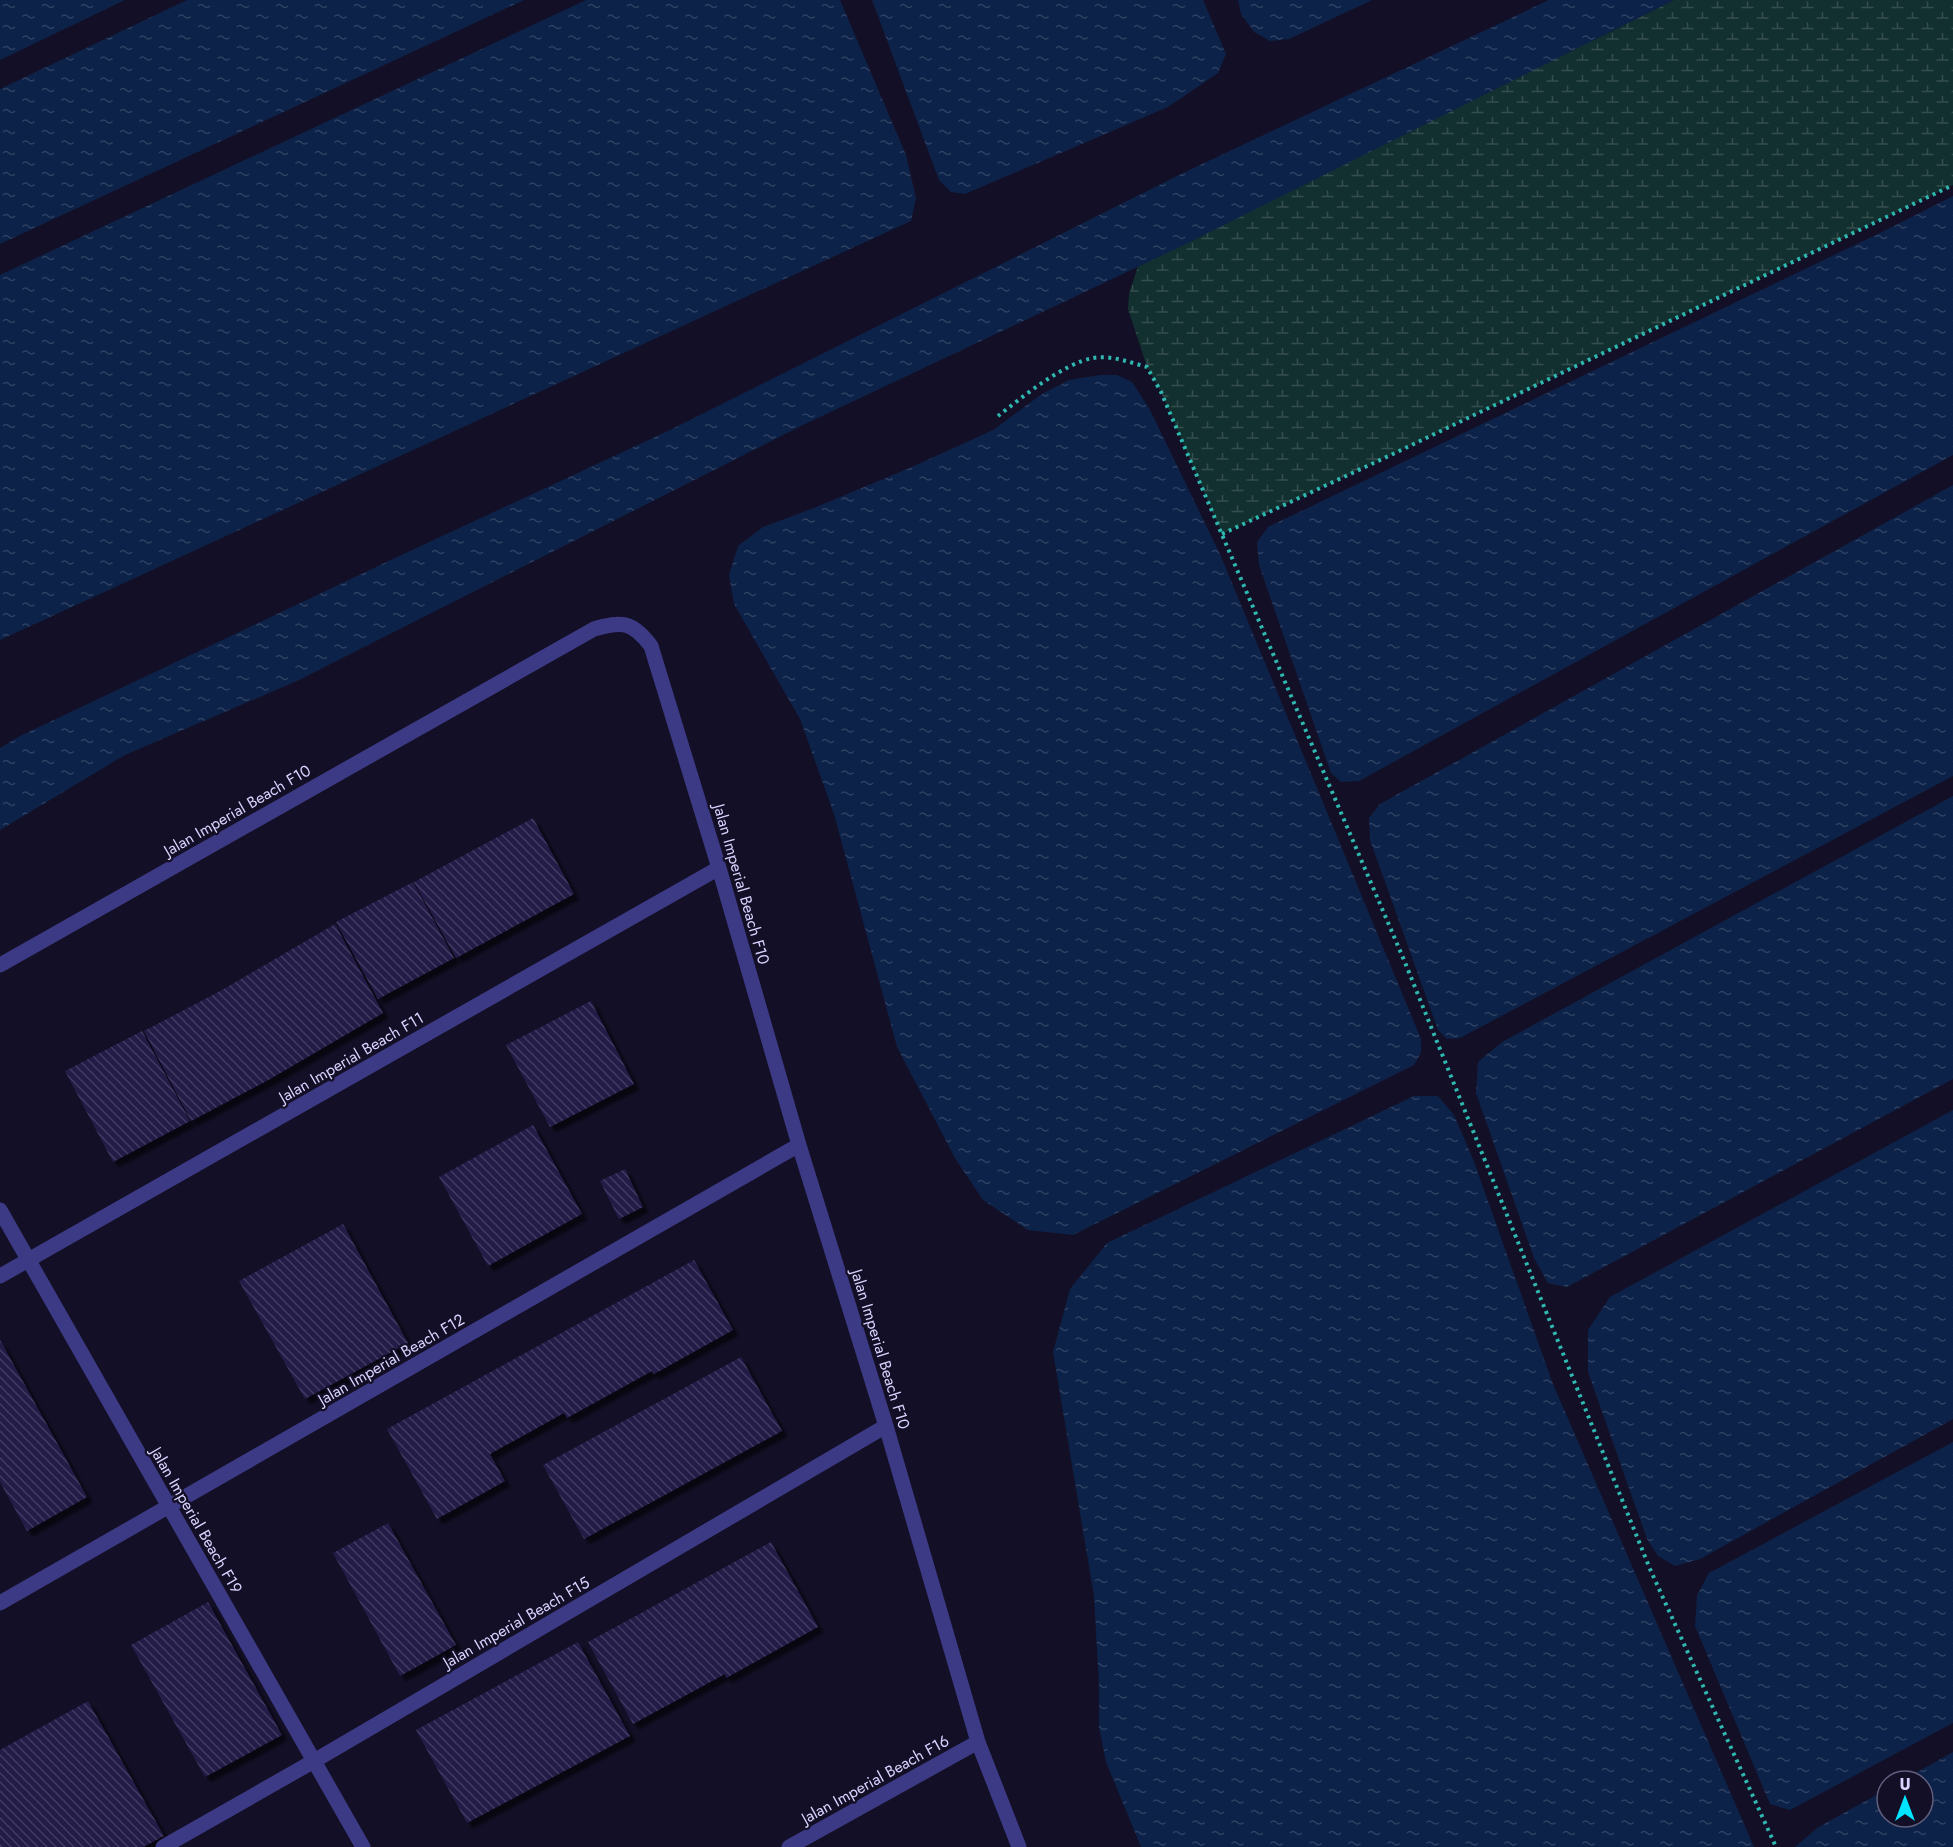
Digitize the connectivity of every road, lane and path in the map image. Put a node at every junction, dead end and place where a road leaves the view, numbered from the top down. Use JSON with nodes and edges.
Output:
{"nodes":[{"id":1,"x":1953,"y":185,"type":"edge"},
{"id":2,"x":998,"y":416,"type":"dead end"},
{"id":3,"x":1222,"y":534,"type":"junction"},
{"id":4,"x":719,"y":868,"type":"junction"},
{"id":5,"x":0,"y":965,"type":"edge"},
{"id":6,"x":799,"y":1145,"type":"junction"},
{"id":7,"x":0,"y":1210,"type":"edge"},
{"id":8,"x":28,"y":1260,"type":"junction"},
{"id":9,"x":0,"y":1276,"type":"edge"},
{"id":10,"x":886,"y":1426,"type":"junction"},
{"id":11,"x":168,"y":1506,"type":"junction"},
{"id":12,"x":0,"y":1603,"type":"edge"},
{"id":13,"x":978,"y":1742,"type":"junction"},
{"id":14,"x":314,"y":1761,"type":"junction"},
{"id":15,"x":163,"y":1847,"type":"edge"},
{"id":16,"x":363,"y":1847,"type":"edge"},
{"id":17,"x":789,"y":1847,"type":"edge"},
{"id":18,"x":1019,"y":1847,"type":"edge"},
{"id":19,"x":1776,"y":1847,"type":"edge"}],
"edges":[{"from":1,"to":3,"type":"path"},
{"from":2,"to":3,"type":"path"},
{"from":3,"to":19,"type":"path"},
{"from":4,"to":5,"type":"street","name":"Jalan Imperial Beach F10"},
{"from":4,"to":6,"type":"street","name":"Jalan Imperial Beach F10"},
{"from":4,"to":8,"type":"street","name":"Jalan Imperial Beach F11"},
{"from":6,"to":10,"type":"street","name":"Jalan Imperial Beach F10"},
{"from":6,"to":11,"type":"street","name":"Jalan Imperial Beach F12"},
{"from":7,"to":8,"type":"street","name":"Jalan Imperial Beach F19"},
{"from":8,"to":9,"type":"street","name":"Jalan Imperial Beach F11"},
{"from":8,"to":11,"type":"street","name":"Jalan Imperial Beach F19"},
{"from":10,"to":13,"type":"street","name":"Jalan Imperial Beach F10"},
{"from":10,"to":14,"type":"street","name":"Jalan Imperial Beach F15"},
{"from":11,"to":12,"type":"street","name":"Jalan Imperial Beach F12"},
{"from":11,"to":14,"type":"street","name":"Jalan Imperial Beach F19"},
{"from":13,"to":17,"type":"street","name":"Jalan Imperial Beach F16"},
{"from":13,"to":18,"type":"street","name":"Jalan Imperial Beach F10"},
{"from":14,"to":15,"type":"street","name":"Jalan Imperial Beach F15"},
{"from":14,"to":16,"type":"street","name":"Jalan Imperial Beach F19"}]}
